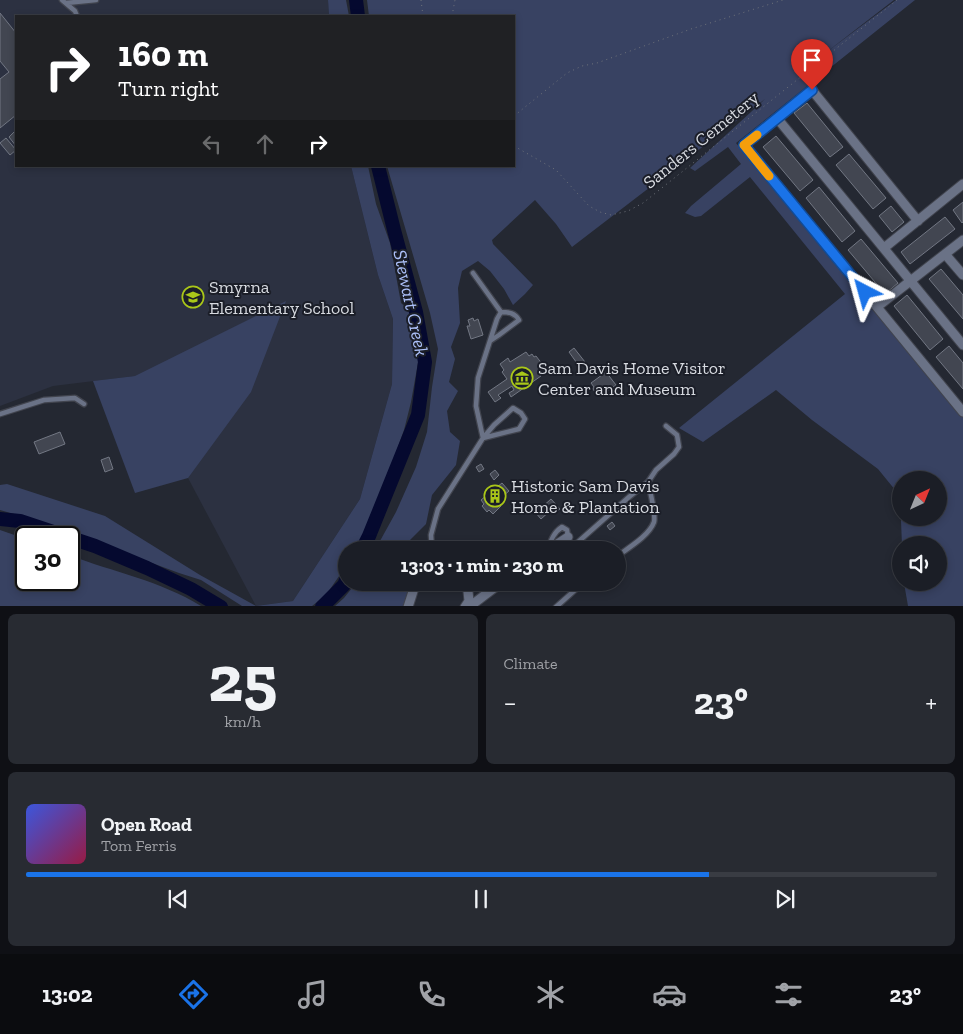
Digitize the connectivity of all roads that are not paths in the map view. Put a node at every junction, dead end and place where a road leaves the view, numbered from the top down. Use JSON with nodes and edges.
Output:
{"nodes":[{"id":1,"x":96,"y":0,"type":"edge"},
{"id":2,"x":64,"y":2,"type":"edge"},
{"id":3,"x":77,"y":15,"type":"edge"},
{"id":4,"x":777,"y":118,"type":"junction"},
{"id":5,"x":963,"y":184,"type":"edge"},
{"id":6,"x":918,"y":221,"type":"junction"},
{"id":7,"x":963,"y":240,"type":"edge"},
{"id":8,"x":884,"y":248,"type":"junction"},
{"id":9,"x":946,"y":254,"type":"junction"},
{"id":10,"x":473,"y":273,"type":"dead end"},
{"id":11,"x":963,"y":275,"type":"edge"},
{"id":12,"x":911,"y":280,"type":"junction"},
{"id":13,"x":877,"y":307,"type":"junction"},
{"id":14,"x":501,"y":312,"type":"junction"},
{"id":15,"x":490,"y":341,"type":"junction"},
{"id":16,"x":963,"y":345,"type":"edge"},
{"id":17,"x":84,"y":404,"type":"dead end"},
{"id":18,"x":963,"y":412,"type":"edge"},
{"id":19,"x":0,"y":414,"type":"edge"},
{"id":20,"x":666,"y":426,"type":"dead end"},
{"id":21,"x":483,"y":438,"type":"junction"},
{"id":22,"x":648,"y":482,"type":"junction"},
{"id":23,"x":568,"y":536,"type":"dead end"},
{"id":24,"x":431,"y":541,"type":"edge"},
{"id":25,"x":561,"y":541,"type":"edge"},
{"id":26,"x":579,"y":541,"type":"edge"},
{"id":27,"x":626,"y":549,"type":"edge"},
{"id":28,"x":413,"y":591,"type":"edge"},
{"id":29,"x":468,"y":591,"type":"edge"},
{"id":30,"x":489,"y":591,"type":"edge"},
{"id":31,"x":574,"y":591,"type":"edge"},
{"id":32,"x":408,"y":606,"type":"edge"},
{"id":33,"x":467,"y":606,"type":"edge"},
{"id":34,"x":556,"y":606,"type":"edge"}],
"edges":[{"from":1,"to":2,"type":"lane"},
{"from":2,"to":3,"type":"lane"},
{"from":4,"to":6,"type":"street"},
{"from":4,"to":8,"type":"street"},
{"from":4,"to":13,"type":"street"},
{"from":5,"to":6,"type":"street"},
{"from":6,"to":8,"type":"street"},
{"from":7,"to":9,"type":"street"},
{"from":8,"to":12,"type":"street"},
{"from":9,"to":11,"type":"street"},
{"from":9,"to":12,"type":"street"},
{"from":10,"to":14,"type":"lane"},
{"from":12,"to":13,"type":"street"},
{"from":12,"to":16,"type":"street"},
{"from":13,"to":18,"type":"street"},
{"from":14,"to":15,"type":"lane"},
{"from":14,"to":15,"type":"lane"},
{"from":15,"to":21,"type":"lane"},
{"from":17,"to":19,"type":"lane"},
{"from":20,"to":22,"type":"lane"},
{"from":21,"to":21,"type":"lane"},
{"from":21,"to":24,"type":"lane"},
{"from":22,"to":26,"type":"lane"},
{"from":22,"to":27,"type":"lane"},
{"from":23,"to":25,"type":"street"},
{"from":28,"to":32,"type":"street"},
{"from":29,"to":33,"type":"street"},
{"from":30,"to":33,"type":"street"},
{"from":31,"to":34,"type":"lane"}]}
